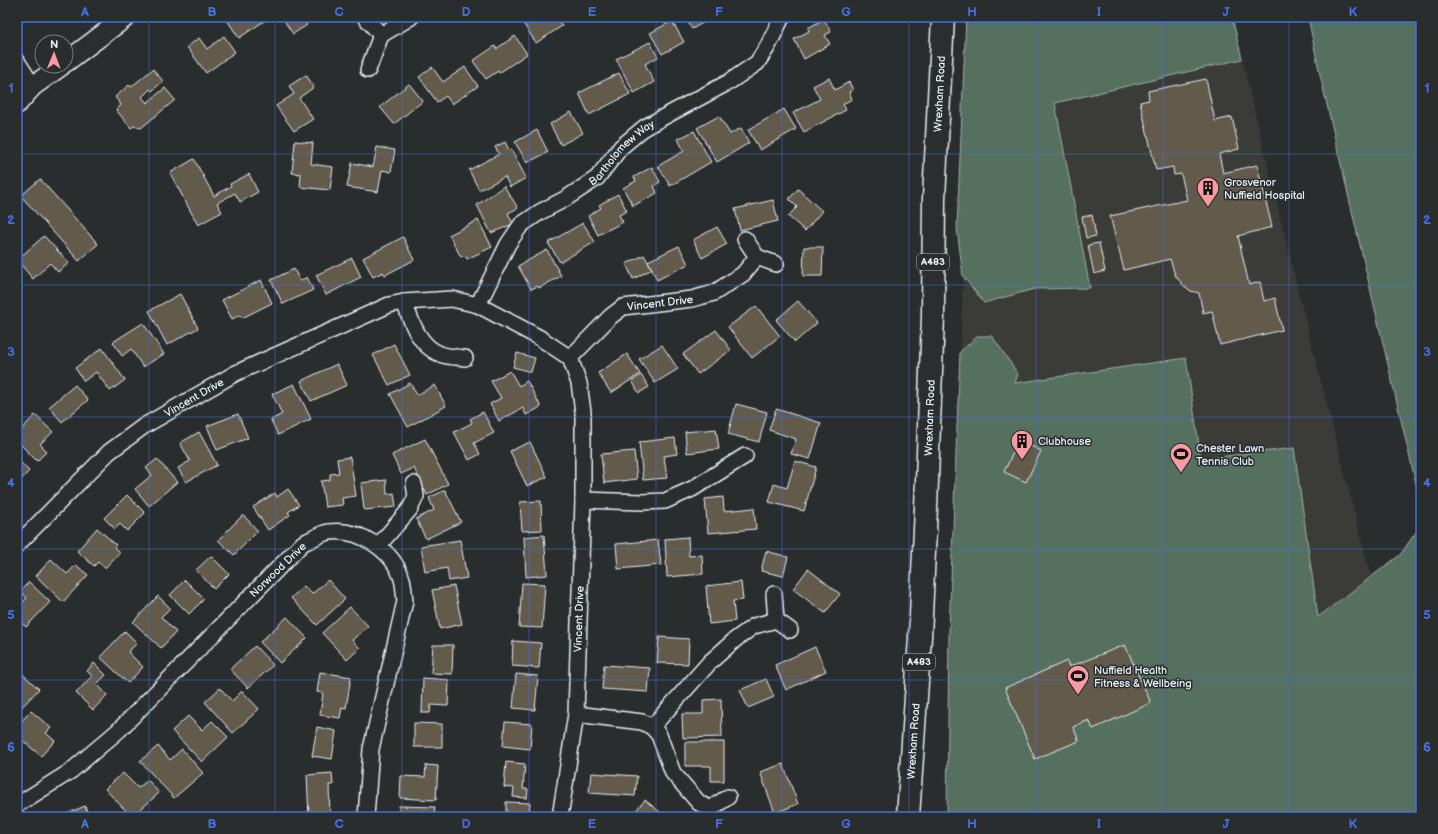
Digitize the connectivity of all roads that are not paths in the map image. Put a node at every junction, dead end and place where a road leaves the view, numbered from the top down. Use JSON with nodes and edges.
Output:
{"nodes":[{"id":1,"x":126,"y":17,"type":"edge"},
{"id":2,"x":365,"y":17,"type":"edge"},
{"id":3,"x":411,"y":17,"type":"edge"},
{"id":4,"x":782,"y":17,"type":"edge"},
{"id":5,"x":943,"y":17,"type":"edge"},
{"id":6,"x":381,"y":35,"type":"junction"},
{"id":7,"x":74,"y":56,"type":"edge"},
{"id":8,"x":17,"y":61,"type":"edge"},
{"id":9,"x":368,"y":70,"type":"dead end"},
{"id":10,"x":50,"y":74,"type":"edge"},
{"id":11,"x":33,"y":86,"type":"junction"},
{"id":12,"x":17,"y":104,"type":"edge"},
{"id":13,"x":745,"y":239,"type":"dead end"},
{"id":14,"x":757,"y":257,"type":"junction"},
{"id":15,"x":776,"y":264,"type":"dead end"},
{"id":16,"x":404,"y":302,"type":"junction"},
{"id":17,"x":478,"y":305,"type":"junction"},
{"id":18,"x":465,"y":358,"type":"dead end"},
{"id":19,"x":570,"y":358,"type":"junction"},
{"id":20,"x":745,"y":456,"type":"dead end"},
{"id":21,"x":414,"y":484,"type":"dead end"},
{"id":22,"x":583,"y":500,"type":"junction"},
{"id":23,"x":17,"y":545,"type":"edge"},
{"id":24,"x":378,"y":546,"type":"junction"},
{"id":25,"x":774,"y":594,"type":"dead end"},
{"id":26,"x":776,"y":620,"type":"junction"},
{"id":27,"x":790,"y":630,"type":"dead end"},
{"id":28,"x":576,"y":714,"type":"junction"},
{"id":29,"x":652,"y":727,"type":"junction"},
{"id":30,"x":728,"y":797,"type":"dead end"},
{"id":31,"x":17,"y":805,"type":"edge"},
{"id":32,"x":710,"y":813,"type":"edge"},
{"id":33,"x":366,"y":817,"type":"edge"},
{"id":34,"x":560,"y":817,"type":"edge"},
{"id":35,"x":908,"y":817,"type":"edge"}],
"edges":[{"from":1,"to":7,"type":"street"},
{"from":2,"to":6,"type":"street"},
{"from":3,"to":6,"type":"street"},
{"from":4,"to":17,"type":"street","name":"Bartholomew Way"},
{"from":5,"to":35,"type":"highway","name":"Wrexham Road","number":"A483"},
{"from":6,"to":9,"type":"street"},
{"from":8,"to":11,"type":"street"},
{"from":10,"to":11,"type":"street"},
{"from":11,"to":12,"type":"street"},
{"from":13,"to":14,"type":"street"},
{"from":14,"to":15,"type":"street"},
{"from":14,"to":19,"type":"street","name":"Vincent Drive"},
{"from":16,"to":17,"type":"street","name":"Vincent Drive"},
{"from":16,"to":18,"type":"street"},
{"from":16,"to":23,"type":"street","name":"Vincent Drive"},
{"from":17,"to":19,"type":"street","name":"Vincent Drive"},
{"from":19,"to":22,"type":"street","name":"Vincent Drive"},
{"from":20,"to":22,"type":"street"},
{"from":21,"to":24,"type":"street"},
{"from":22,"to":28,"type":"street","name":"Vincent Drive"},
{"from":24,"to":31,"type":"street","name":"Norwood Drive"},
{"from":24,"to":33,"type":"street","name":"Norwood Drive"},
{"from":25,"to":26,"type":"street"},
{"from":26,"to":27,"type":"street"},
{"from":26,"to":29,"type":"street"},
{"from":28,"to":29,"type":"street"},
{"from":28,"to":34,"type":"street","name":"Vincent Drive"},
{"from":29,"to":32,"type":"street"},
{"from":30,"to":32,"type":"street"}]}
